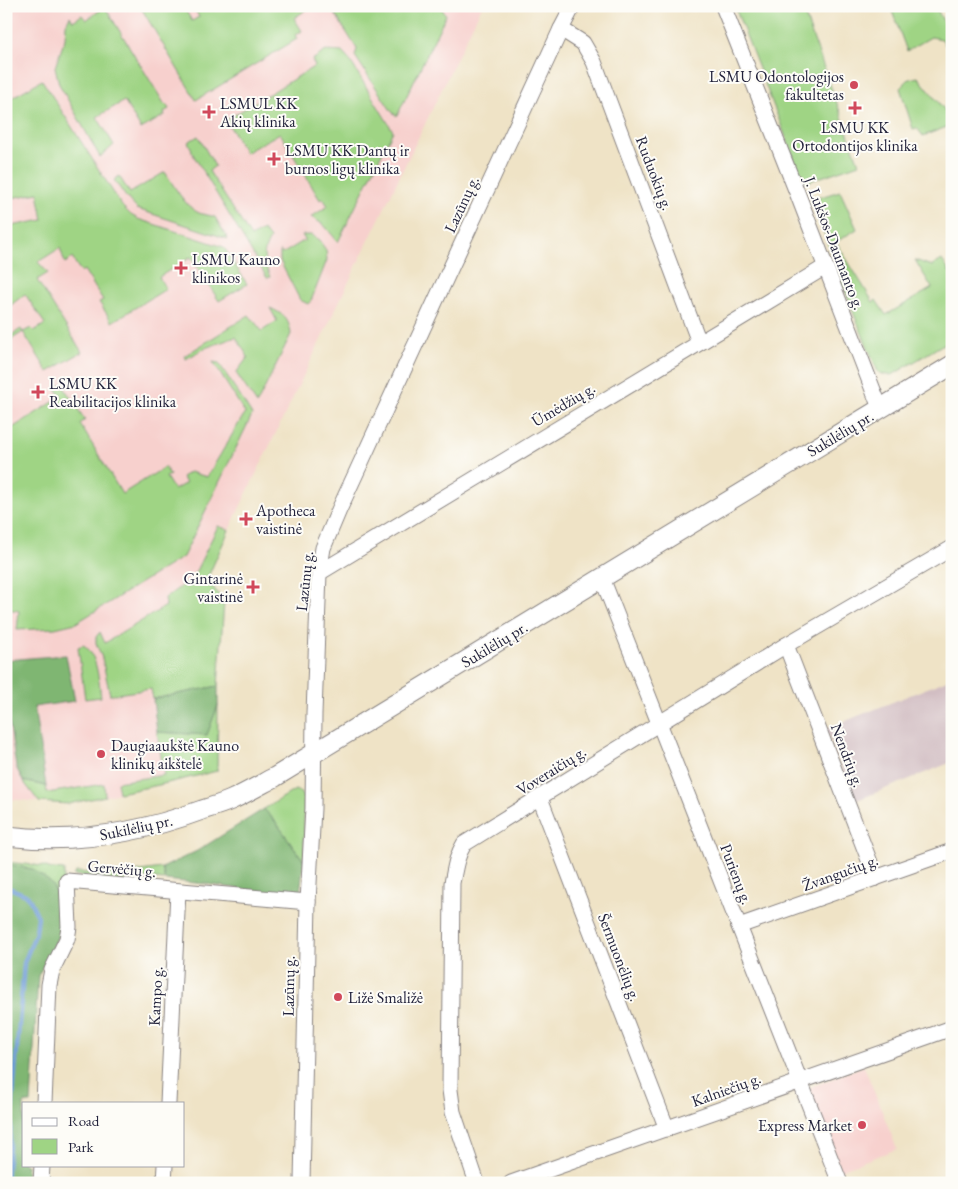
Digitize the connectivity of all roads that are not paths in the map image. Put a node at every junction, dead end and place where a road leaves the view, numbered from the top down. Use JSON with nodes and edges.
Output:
{"nodes":[{"id":1,"x":573,"y":6,"type":"edge"},
{"id":2,"x":723,"y":6,"type":"edge"},
{"id":3,"x":561,"y":29,"type":"junction"},
{"id":4,"x":825,"y":267,"type":"junction"},
{"id":5,"x":699,"y":342,"type":"junction"},
{"id":6,"x":952,"y":366,"type":"edge"},
{"id":7,"x":880,"y":408,"type":"junction"},
{"id":8,"x":952,"y":548,"type":"edge"},
{"id":9,"x":319,"y":573,"type":"junction"},
{"id":10,"x":602,"y":578,"type":"junction"},
{"id":11,"x":786,"y":645,"type":"junction"},
{"id":12,"x":660,"y":724,"type":"junction"},
{"id":13,"x":314,"y":752,"type":"junction"},
{"id":14,"x":540,"y":798,"type":"junction"},
{"id":15,"x":6,"y":836,"type":"edge"},
{"id":16,"x":952,"y":851,"type":"edge"},
{"id":17,"x":876,"y":878,"type":"junction"},
{"id":18,"x":178,"y":891,"type":"junction"},
{"id":19,"x":308,"y":902,"type":"junction"},
{"id":20,"x":739,"y":926,"type":"junction"},
{"id":21,"x":952,"y":1028,"type":"edge"},
{"id":22,"x":800,"y":1081,"type":"junction"},
{"id":23,"x":44,"y":1102,"type":"edge"},
{"id":24,"x":168,"y":1102,"type":"edge"},
{"id":25,"x":667,"y":1128,"type":"junction"},
{"id":26,"x":42,"y":1166,"type":"edge"},
{"id":27,"x":164,"y":1166,"type":"edge"},
{"id":28,"x":545,"y":1177,"type":"edge"},
{"id":29,"x":41,"y":1183,"type":"edge"},
{"id":30,"x":164,"y":1183,"type":"edge"},
{"id":31,"x":302,"y":1183,"type":"edge"},
{"id":32,"x":477,"y":1183,"type":"edge"},
{"id":33,"x":511,"y":1183,"type":"edge"},
{"id":34,"x":840,"y":1183,"type":"edge"}],
"edges":[{"from":1,"to":3,"type":"street","name":"Lazūnų g."},
{"from":2,"to":4,"type":"street","name":"J. Lukšos-Daumanto g."},
{"from":3,"to":5,"type":"street","name":"Ruduokių g."},
{"from":3,"to":9,"type":"street","name":"Lazūnų g."},
{"from":4,"to":5,"type":"street","name":"Ūmėdžių g."},
{"from":4,"to":7,"type":"street","name":"J. Lukšos-Daumanto g."},
{"from":5,"to":9,"type":"street","name":"Ūmėdžių g."},
{"from":6,"to":7,"type":"main road","name":"Sukilėlių pr."},
{"from":7,"to":10,"type":"main road","name":"Sukilėlių pr."},
{"from":8,"to":11,"type":"street","name":"Voveraičių g."},
{"from":9,"to":13,"type":"street","name":"Lazūnų g."},
{"from":10,"to":12,"type":"street","name":"Purienų g."},
{"from":10,"to":13,"type":"main road","name":"Sukilėlių pr."},
{"from":11,"to":12,"type":"street","name":"Voveraičių g."},
{"from":11,"to":17,"type":"street","name":"Nendrių g."},
{"from":12,"to":14,"type":"street","name":"Voveraičių g."},
{"from":12,"to":20,"type":"street","name":"Purienų g."},
{"from":13,"to":15,"type":"main road","name":"Sukilėlių pr."},
{"from":13,"to":19,"type":"street","name":"Lazūnų g."},
{"from":14,"to":25,"type":"street","name":"Šermuonėlių g."},
{"from":14,"to":32,"type":"street","name":"Voveraičių g."},
{"from":16,"to":17,"type":"street","name":"Žvangučių g."},
{"from":17,"to":20,"type":"street","name":"Žvangučių g."},
{"from":18,"to":19,"type":"street","name":"Gervėčių g."},
{"from":18,"to":23,"type":"street","name":"Gervėčių g."},
{"from":18,"to":24,"type":"street","name":"Kampo g."},
{"from":19,"to":31,"type":"street","name":"Lazūnų g."},
{"from":20,"to":22,"type":"street","name":"Purienų g."},
{"from":21,"to":22,"type":"street","name":"Kalniečių g."},
{"from":22,"to":25,"type":"street","name":"Kalniečių g."},
{"from":22,"to":34,"type":"street","name":"Purienų g."},
{"from":25,"to":28,"type":"street","name":"Kalniečių g."},
{"from":26,"to":29,"type":"street"},
{"from":27,"to":30,"type":"street"},
{"from":28,"to":33,"type":"street","name":"Kalniečių g."}]}
